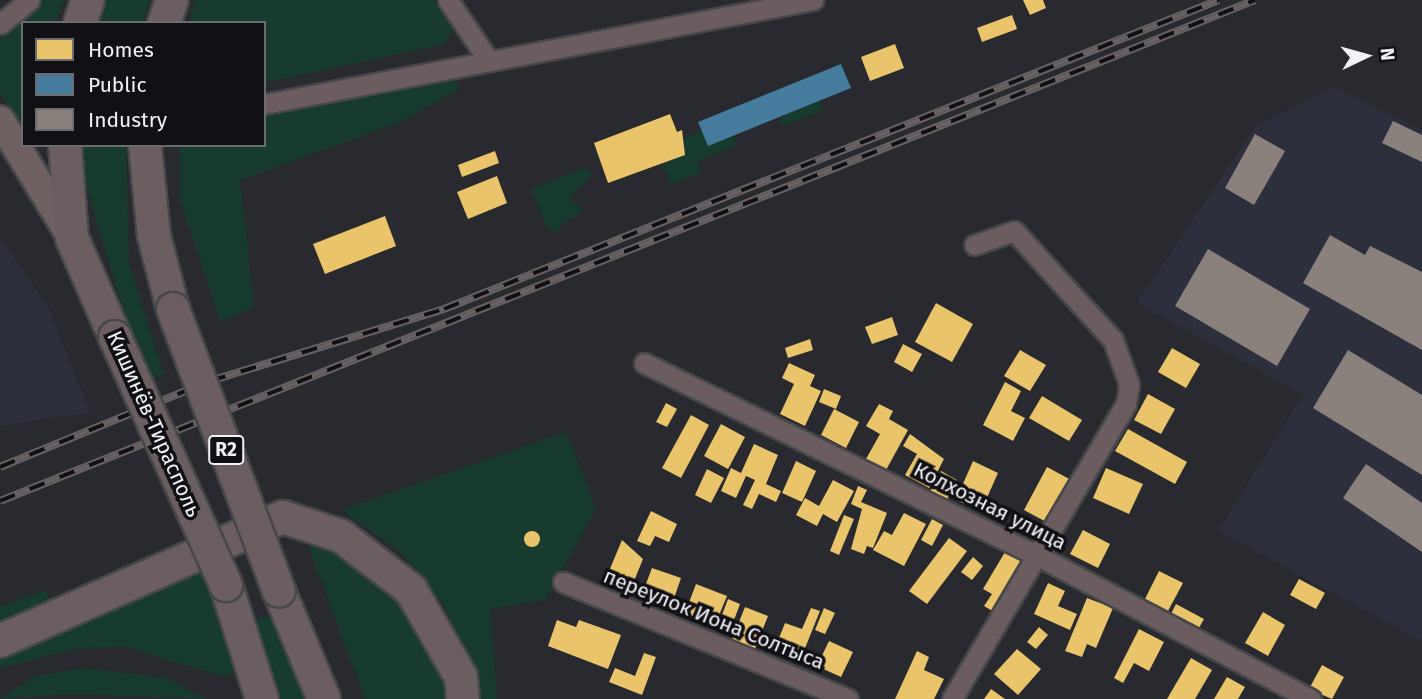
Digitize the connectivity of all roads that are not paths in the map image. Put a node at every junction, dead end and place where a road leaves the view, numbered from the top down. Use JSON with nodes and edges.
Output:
{"nodes":[{"id":1,"x":30,"y":0,"type":"edge"},
{"id":2,"x":88,"y":0,"type":"edge"},
{"id":3,"x":172,"y":0,"type":"edge"},
{"id":4,"x":448,"y":0,"type":"edge"},
{"id":5,"x":813,"y":0,"type":"edge"},
{"id":6,"x":81,"y":21,"type":"edge"},
{"id":7,"x":165,"y":21,"type":"edge"},
{"id":8,"x":0,"y":24,"type":"edge"},
{"id":9,"x":489,"y":61,"type":"junction"},
{"id":10,"x":266,"y":104,"type":"edge"},
{"id":11,"x":0,"y":120,"type":"edge"},
{"id":12,"x":65,"y":147,"type":"edge"},
{"id":13,"x":145,"y":147,"type":"edge"},
{"id":14,"x":72,"y":238,"type":"junction"},
{"id":15,"x":974,"y":245,"type":"dead end"},
{"id":16,"x":644,"y":363,"type":"dead end"},
{"id":17,"x":1040,"y":556,"type":"junction"},
{"id":18,"x":563,"y":582,"type":"dead end"},
{"id":19,"x":0,"y":641,"type":"edge"},
{"id":20,"x":262,"y":699,"type":"edge"},
{"id":21,"x":324,"y":699,"type":"edge"},
{"id":22,"x":463,"y":699,"type":"edge"},
{"id":23,"x":848,"y":699,"type":"edge"},
{"id":24,"x":952,"y":699,"type":"edge"},
{"id":25,"x":1311,"y":699,"type":"edge"}],
"edges":[{"from":1,"to":8,"type":"street"},
{"from":2,"to":6,"type":"main road"},
{"from":3,"to":7,"type":"main road"},
{"from":4,"to":9,"type":"street"},
{"from":5,"to":9,"type":"street"},
{"from":9,"to":10,"type":"street"},
{"from":11,"to":14,"type":"street"},
{"from":12,"to":14,"type":"main road","name":"Кишинёв-Тирасполь","number":"R2"},
{"from":13,"to":21,"type":"main road","number":"R2","bridge":true},
{"from":14,"to":20,"type":"main road","name":"Кишинёв-Тирасполь","number":"R2","bridge":true},
{"from":15,"to":17,"type":"street"},
{"from":16,"to":17,"type":"street","name":"Колхозная улица"},
{"from":17,"to":24,"type":"street"},
{"from":17,"to":25,"type":"street","name":"Колхозная улица"},
{"from":18,"to":23,"type":"street","name":"переулок Иона Солтыса"},
{"from":19,"to":22,"type":"main road"}]}
